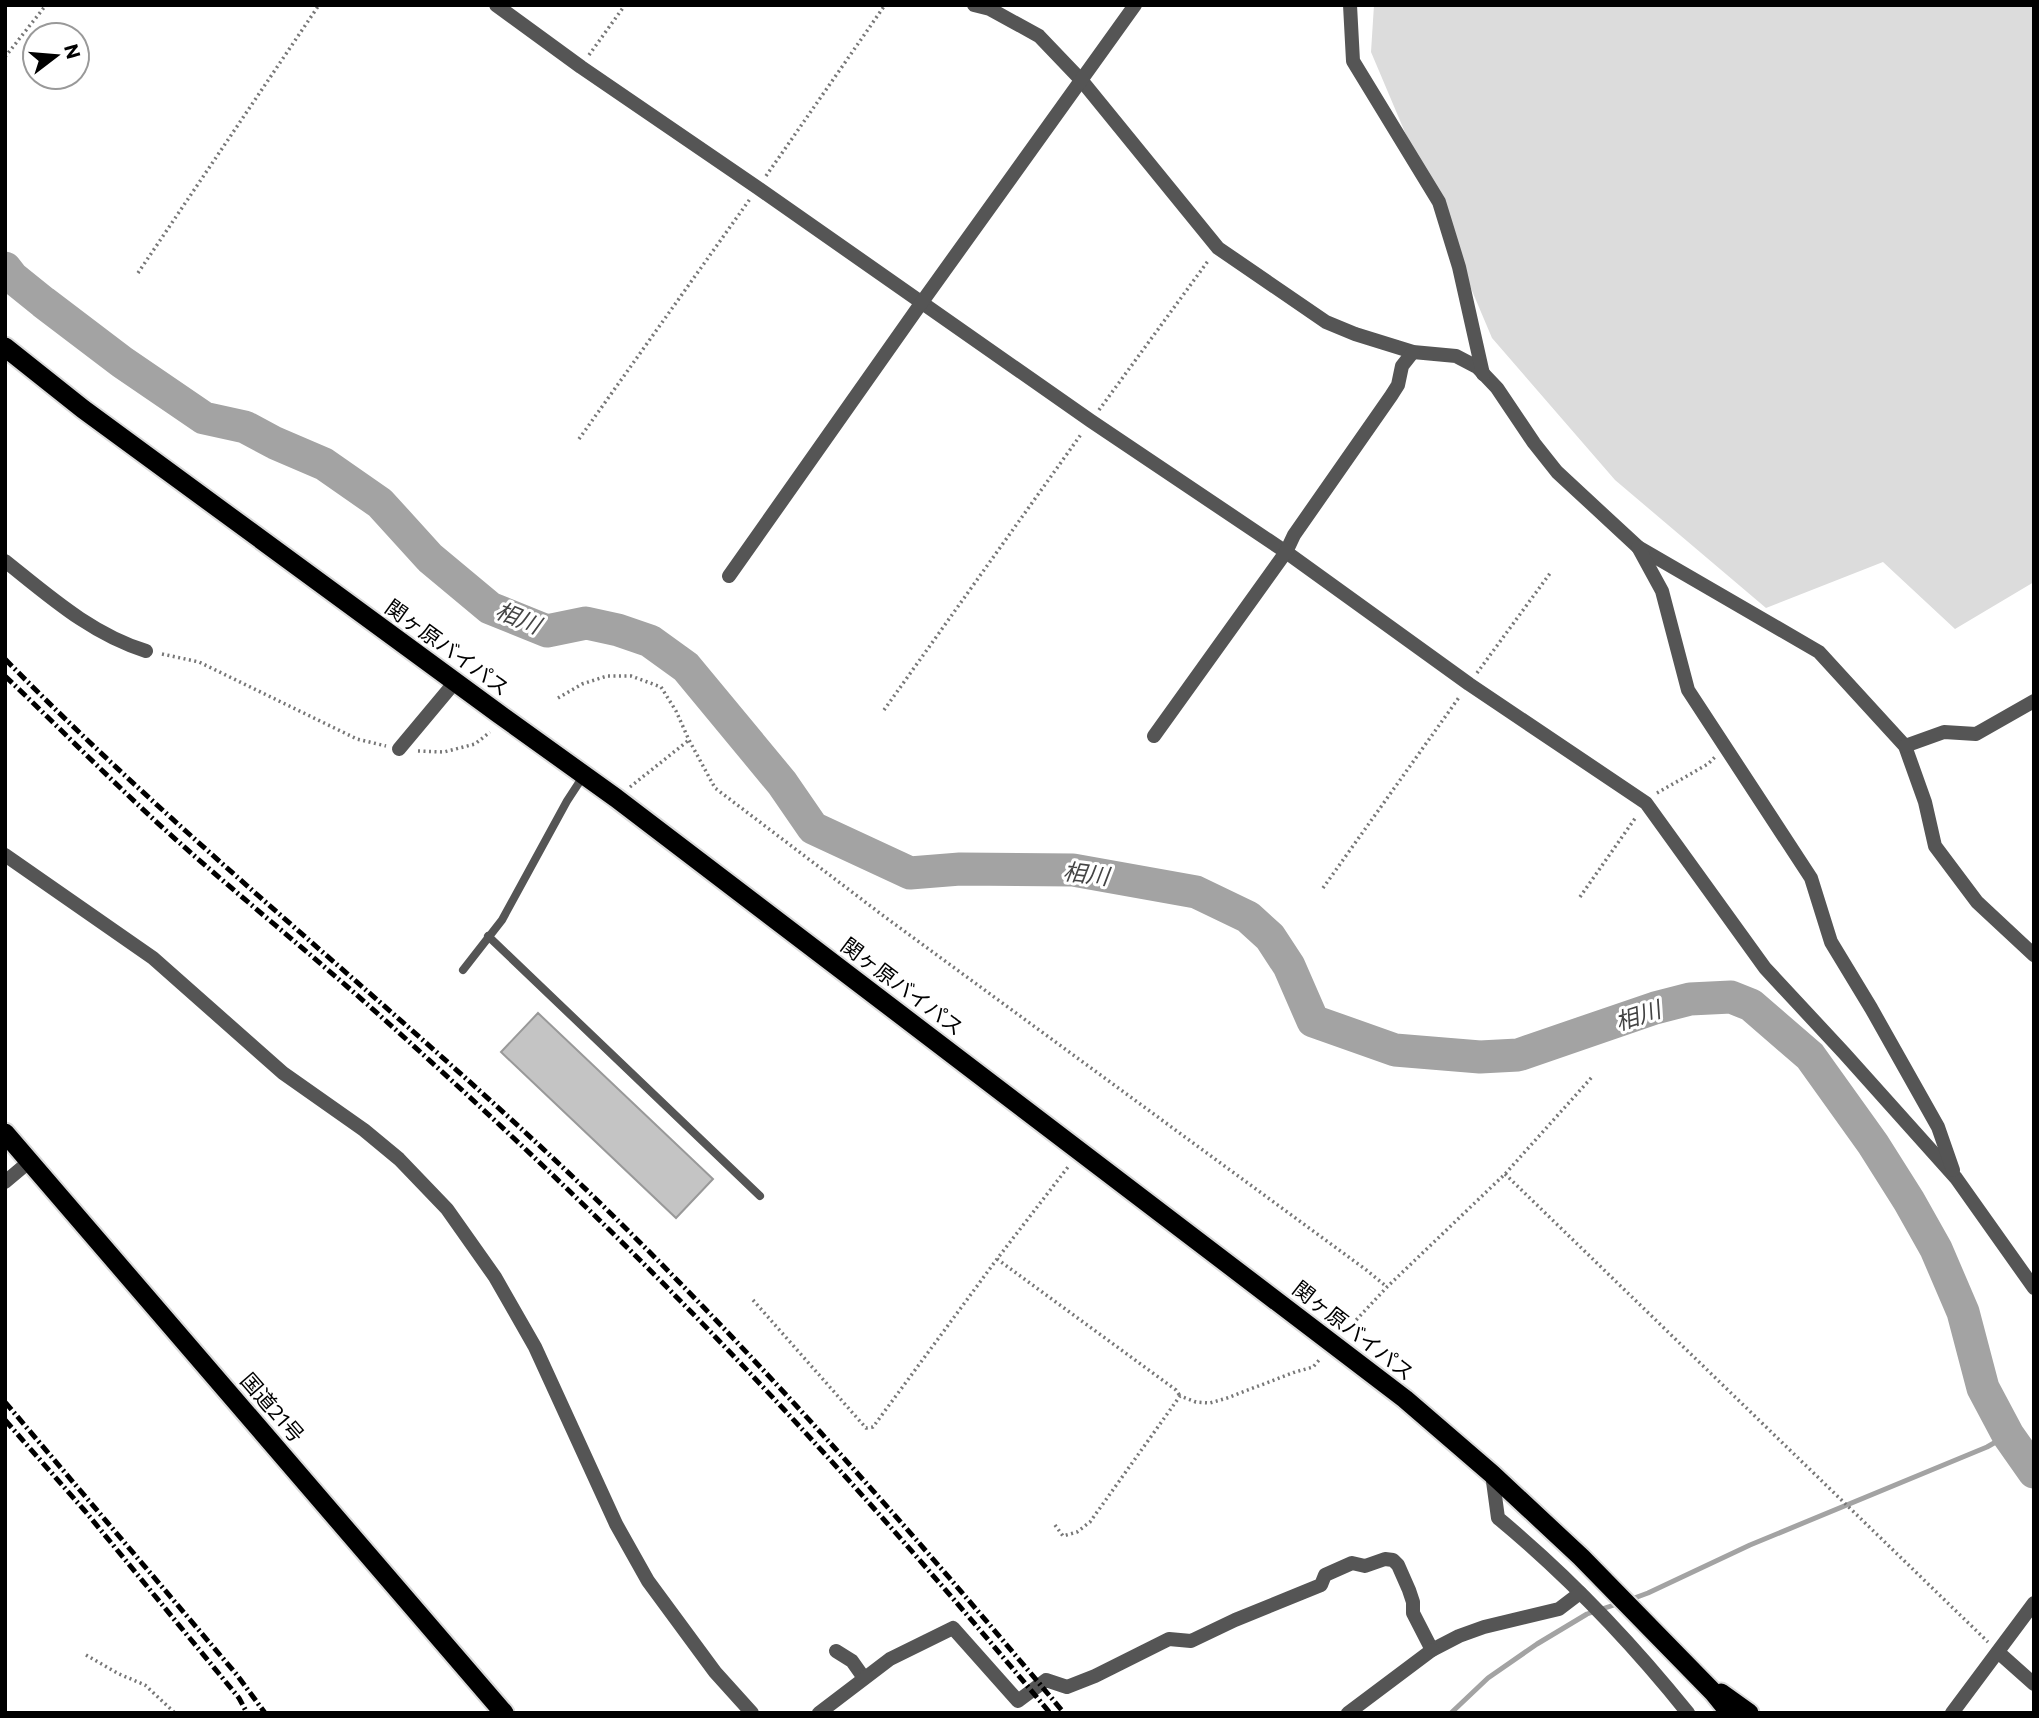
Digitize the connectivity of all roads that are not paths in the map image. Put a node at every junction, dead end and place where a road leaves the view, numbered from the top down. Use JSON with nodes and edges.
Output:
{"nodes":[{"id":1,"x":496,"y":5,"type":"edge"},
{"id":2,"x":974,"y":5,"type":"edge"},
{"id":3,"x":1135,"y":5,"type":"edge"},
{"id":4,"x":1350,"y":5,"type":"edge"},
{"id":5,"x":1082,"y":81,"type":"junction"},
{"id":6,"x":922,"y":302,"type":"junction"},
{"id":7,"x":5,"y":347,"type":"edge"},
{"id":8,"x":1413,"y":352,"type":"junction"},
{"id":9,"x":1483,"y":374,"type":"junction"},
{"id":10,"x":1638,"y":547,"type":"junction"},
{"id":11,"x":1286,"y":552,"type":"junction"},
{"id":12,"x":5,"y":561,"type":"edge"},
{"id":13,"x":729,"y":576,"type":"dead end"},
{"id":14,"x":146,"y":651,"type":"road end"},
{"id":15,"x":455,"y":682,"type":"junction"},
{"id":16,"x":2034,"y":701,"type":"edge"},
{"id":17,"x":1154,"y":736,"type":"dead end"},
{"id":18,"x":1905,"y":746,"type":"junction"},
{"id":19,"x":399,"y":749,"type":"road end"},
{"id":20,"x":584,"y":775,"type":"junction"},
{"id":21,"x":5,"y":855,"type":"edge"},
{"id":22,"x":488,"y":936,"type":"junction"},
{"id":23,"x":2034,"y":955,"type":"edge"},
{"id":24,"x":463,"y":971,"type":"dead end"},
{"id":25,"x":5,"y":1133,"type":"edge"},
{"id":26,"x":30,"y":1161,"type":"junction"},
{"id":27,"x":1956,"y":1178,"type":"junction"},
{"id":28,"x":5,"y":1182,"type":"edge"},
{"id":29,"x":760,"y":1196,"type":"dead end"},
{"id":30,"x":2034,"y":1289,"type":"edge"},
{"id":31,"x":1492,"y":1474,"type":"junction"},
{"id":32,"x":1580,"y":1593,"type":"junction"},
{"id":33,"x":2034,"y":1603,"type":"edge"},
{"id":34,"x":1432,"y":1650,"type":"junction"},
{"id":35,"x":836,"y":1651,"type":"dead end"},
{"id":36,"x":1998,"y":1652,"type":"junction"},
{"id":37,"x":864,"y":1678,"type":"junction"},
{"id":38,"x":1703,"y":1681,"type":"junction"},
{"id":39,"x":2034,"y":1684,"type":"edge"},
{"id":40,"x":504,"y":1713,"type":"edge"},
{"id":41,"x":752,"y":1713,"type":"edge"},
{"id":42,"x":819,"y":1713,"type":"edge"},
{"id":43,"x":1348,"y":1713,"type":"edge"},
{"id":44,"x":1688,"y":1713,"type":"edge"},
{"id":45,"x":1730,"y":1713,"type":"edge"},
{"id":46,"x":1749,"y":1713,"type":"edge"},
{"id":47,"x":1952,"y":1713,"type":"edge"}],
"edges":[{"from":1,"to":6,"type":"street"},
{"from":2,"to":5,"type":"street"},
{"from":3,"to":5,"type":"street"},
{"from":4,"to":9,"type":"street"},
{"from":5,"to":6,"type":"street"},
{"from":5,"to":8,"type":"street"},
{"from":6,"to":11,"type":"street"},
{"from":6,"to":13,"type":"street"},
{"from":7,"to":15,"type":"highway","name":"関ヶ原バイパス"},
{"from":8,"to":9,"type":"street"},
{"from":8,"to":11,"type":"street"},
{"from":9,"to":10,"type":"street"},
{"from":10,"to":18,"type":"street"},
{"from":10,"to":27,"type":"street"},
{"from":11,"to":17,"type":"street"},
{"from":11,"to":27,"type":"street"},
{"from":12,"to":14,"type":"street"},
{"from":15,"to":19,"type":"street"},
{"from":15,"to":20,"type":"highway","name":"関ヶ原バイパス"},
{"from":16,"to":18,"type":"street"},
{"from":18,"to":23,"type":"street"},
{"from":20,"to":22,"type":"lane"},
{"from":20,"to":31,"type":"highway","name":"関ヶ原バイパス"},
{"from":21,"to":41,"type":"street"},
{"from":22,"to":24,"type":"lane"},
{"from":22,"to":29,"type":"lane"},
{"from":25,"to":26,"type":"highway","name":"国道21号"},
{"from":26,"to":28,"type":"street"},
{"from":26,"to":40,"type":"highway","name":"国道21号"},
{"from":27,"to":30,"type":"street"},
{"from":31,"to":32,"type":"street"},
{"from":31,"to":38,"type":"highway","name":"関ヶ原バイパス"},
{"from":32,"to":34,"type":"street"},
{"from":32,"to":44,"type":"street"},
{"from":33,"to":36,"type":"street"},
{"from":34,"to":37,"type":"street"},
{"from":34,"to":43,"type":"street"},
{"from":35,"to":37,"type":"street"},
{"from":36,"to":39,"type":"street"},
{"from":36,"to":47,"type":"street"},
{"from":37,"to":42,"type":"street"},
{"from":38,"to":45,"type":"highway","name":"関ヶ原バイパス"},
{"from":38,"to":46,"type":"highway"}]}
